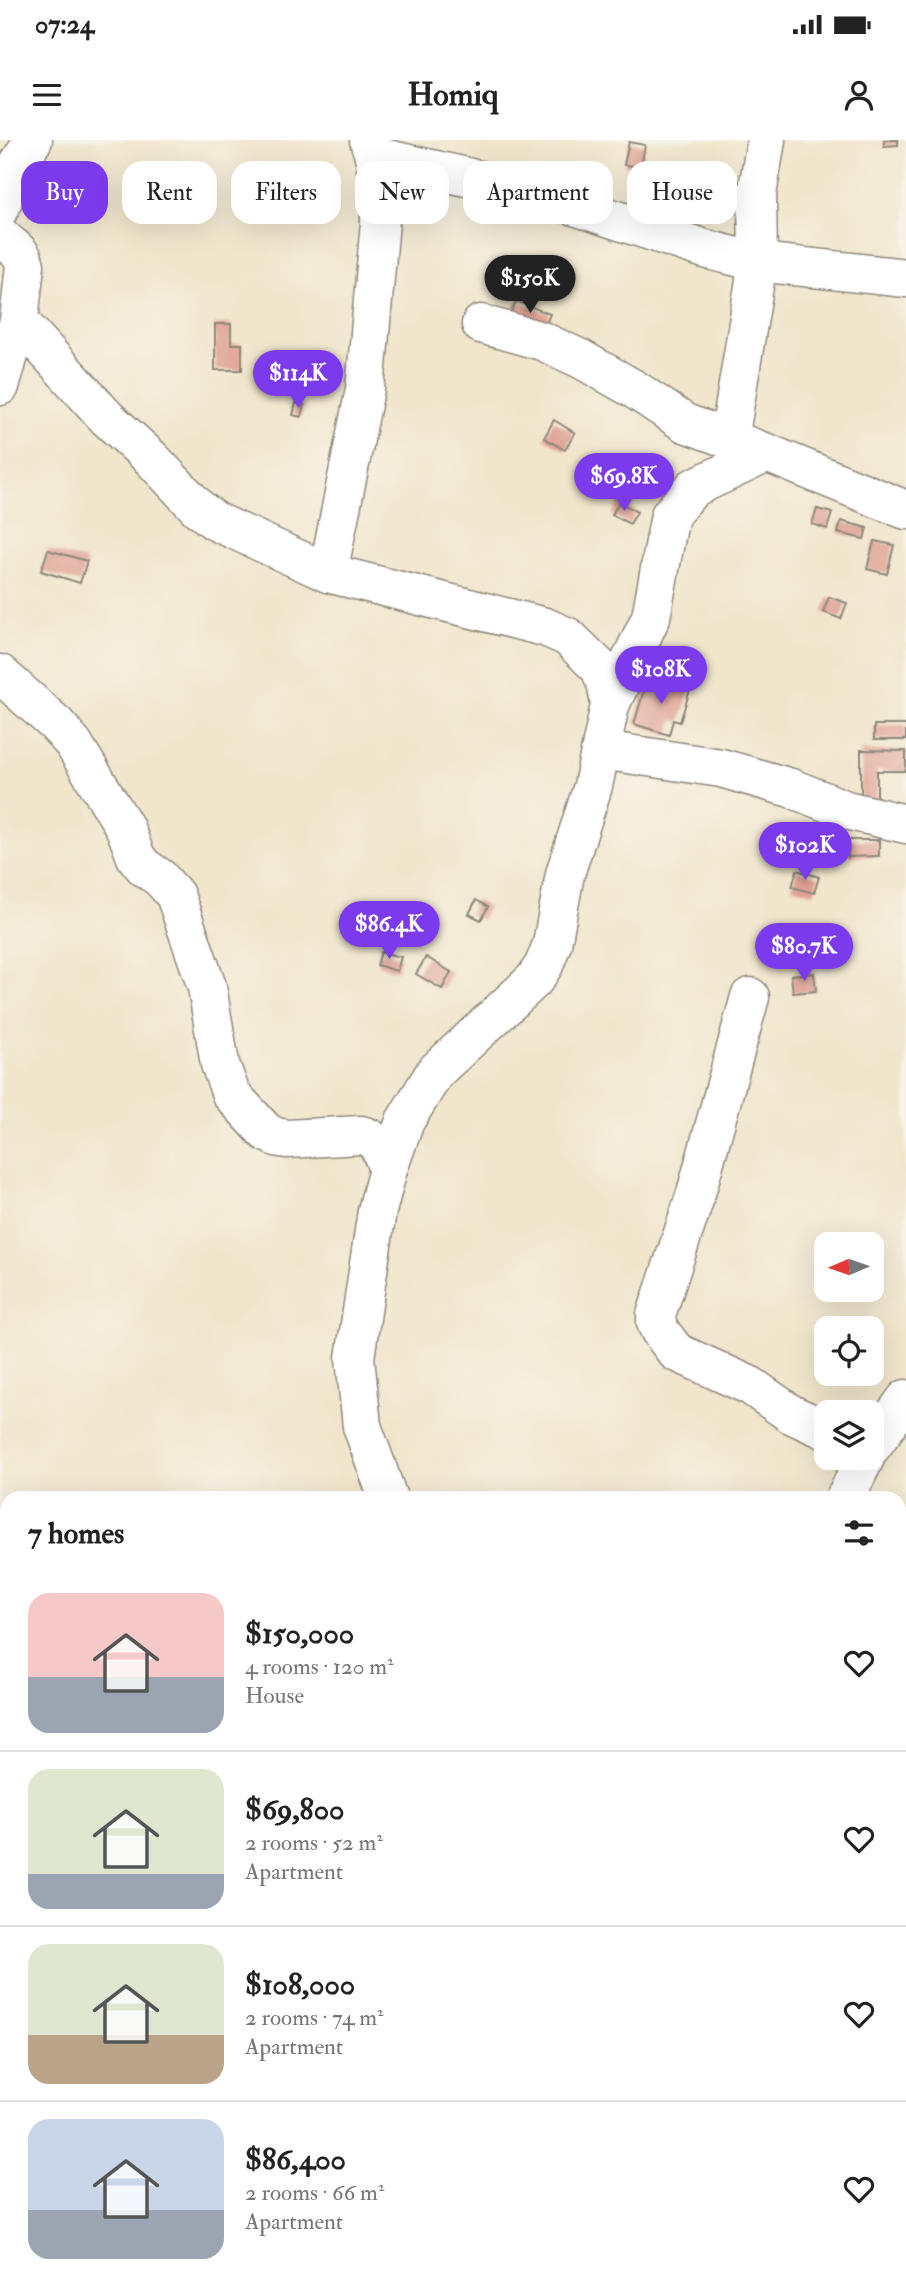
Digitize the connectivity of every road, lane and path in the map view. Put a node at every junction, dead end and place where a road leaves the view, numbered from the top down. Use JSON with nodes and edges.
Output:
{"nodes":[{"id":1,"x":33,"y":140,"type":"edge"},
{"id":2,"x":766,"y":140,"type":"edge"},
{"id":3,"x":372,"y":148,"type":"edge"},
{"id":4,"x":0,"y":208,"type":"edge"},
{"id":5,"x":0,"y":235,"type":"edge"},
{"id":6,"x":758,"y":262,"type":"junction"},
{"id":7,"x":906,"y":278,"type":"edge"},
{"id":8,"x":19,"y":321,"type":"junction"},
{"id":9,"x":481,"y":324,"type":"dead end"},
{"id":10,"x":0,"y":386,"type":"edge"},
{"id":11,"x":729,"y":440,"type":"junction"},
{"id":12,"x":767,"y":453,"type":"junction"},
{"id":13,"x":906,"y":510,"type":"edge"},
{"id":14,"x":328,"y":573,"type":"junction"},
{"id":15,"x":0,"y":674,"type":"edge"},
{"id":16,"x":610,"y":705,"type":"junction"},
{"id":17,"x":601,"y":751,"type":"junction"},
{"id":18,"x":906,"y":824,"type":"edge"},
{"id":19,"x":750,"y":998,"type":"dead end"},
{"id":20,"x":388,"y":1169,"type":"junction"},
{"id":21,"x":906,"y":1399,"type":"edge"},
{"id":22,"x":814,"y":1425,"type":"edge"},
{"id":23,"x":884,"y":1430,"type":"edge"},
{"id":24,"x":859,"y":1470,"type":"edge"},
{"id":25,"x":385,"y":1491,"type":"edge"},
{"id":26,"x":848,"y":1491,"type":"edge"}],
"edges":[{"from":1,"to":4,"type":"street"},
{"from":2,"to":6,"type":"street"},
{"from":3,"to":6,"type":"street"},
{"from":3,"to":14,"type":"street"},
{"from":5,"to":8,"type":"street"},
{"from":6,"to":7,"type":"street"},
{"from":6,"to":11,"type":"street"},
{"from":8,"to":10,"type":"street"},
{"from":8,"to":14,"type":"street"},
{"from":9,"to":11,"type":"street"},
{"from":11,"to":12,"type":"street"},
{"from":12,"to":13,"type":"street"},
{"from":12,"to":16,"type":"street"},
{"from":14,"to":16,"type":"street"},
{"from":15,"to":20,"type":"street"},
{"from":16,"to":17,"type":"street"},
{"from":17,"to":18,"type":"street"},
{"from":17,"to":20,"type":"street"},
{"from":19,"to":22,"type":"street"},
{"from":20,"to":25,"type":"street"},
{"from":21,"to":23,"type":"street"},
{"from":24,"to":26,"type":"street"}]}
